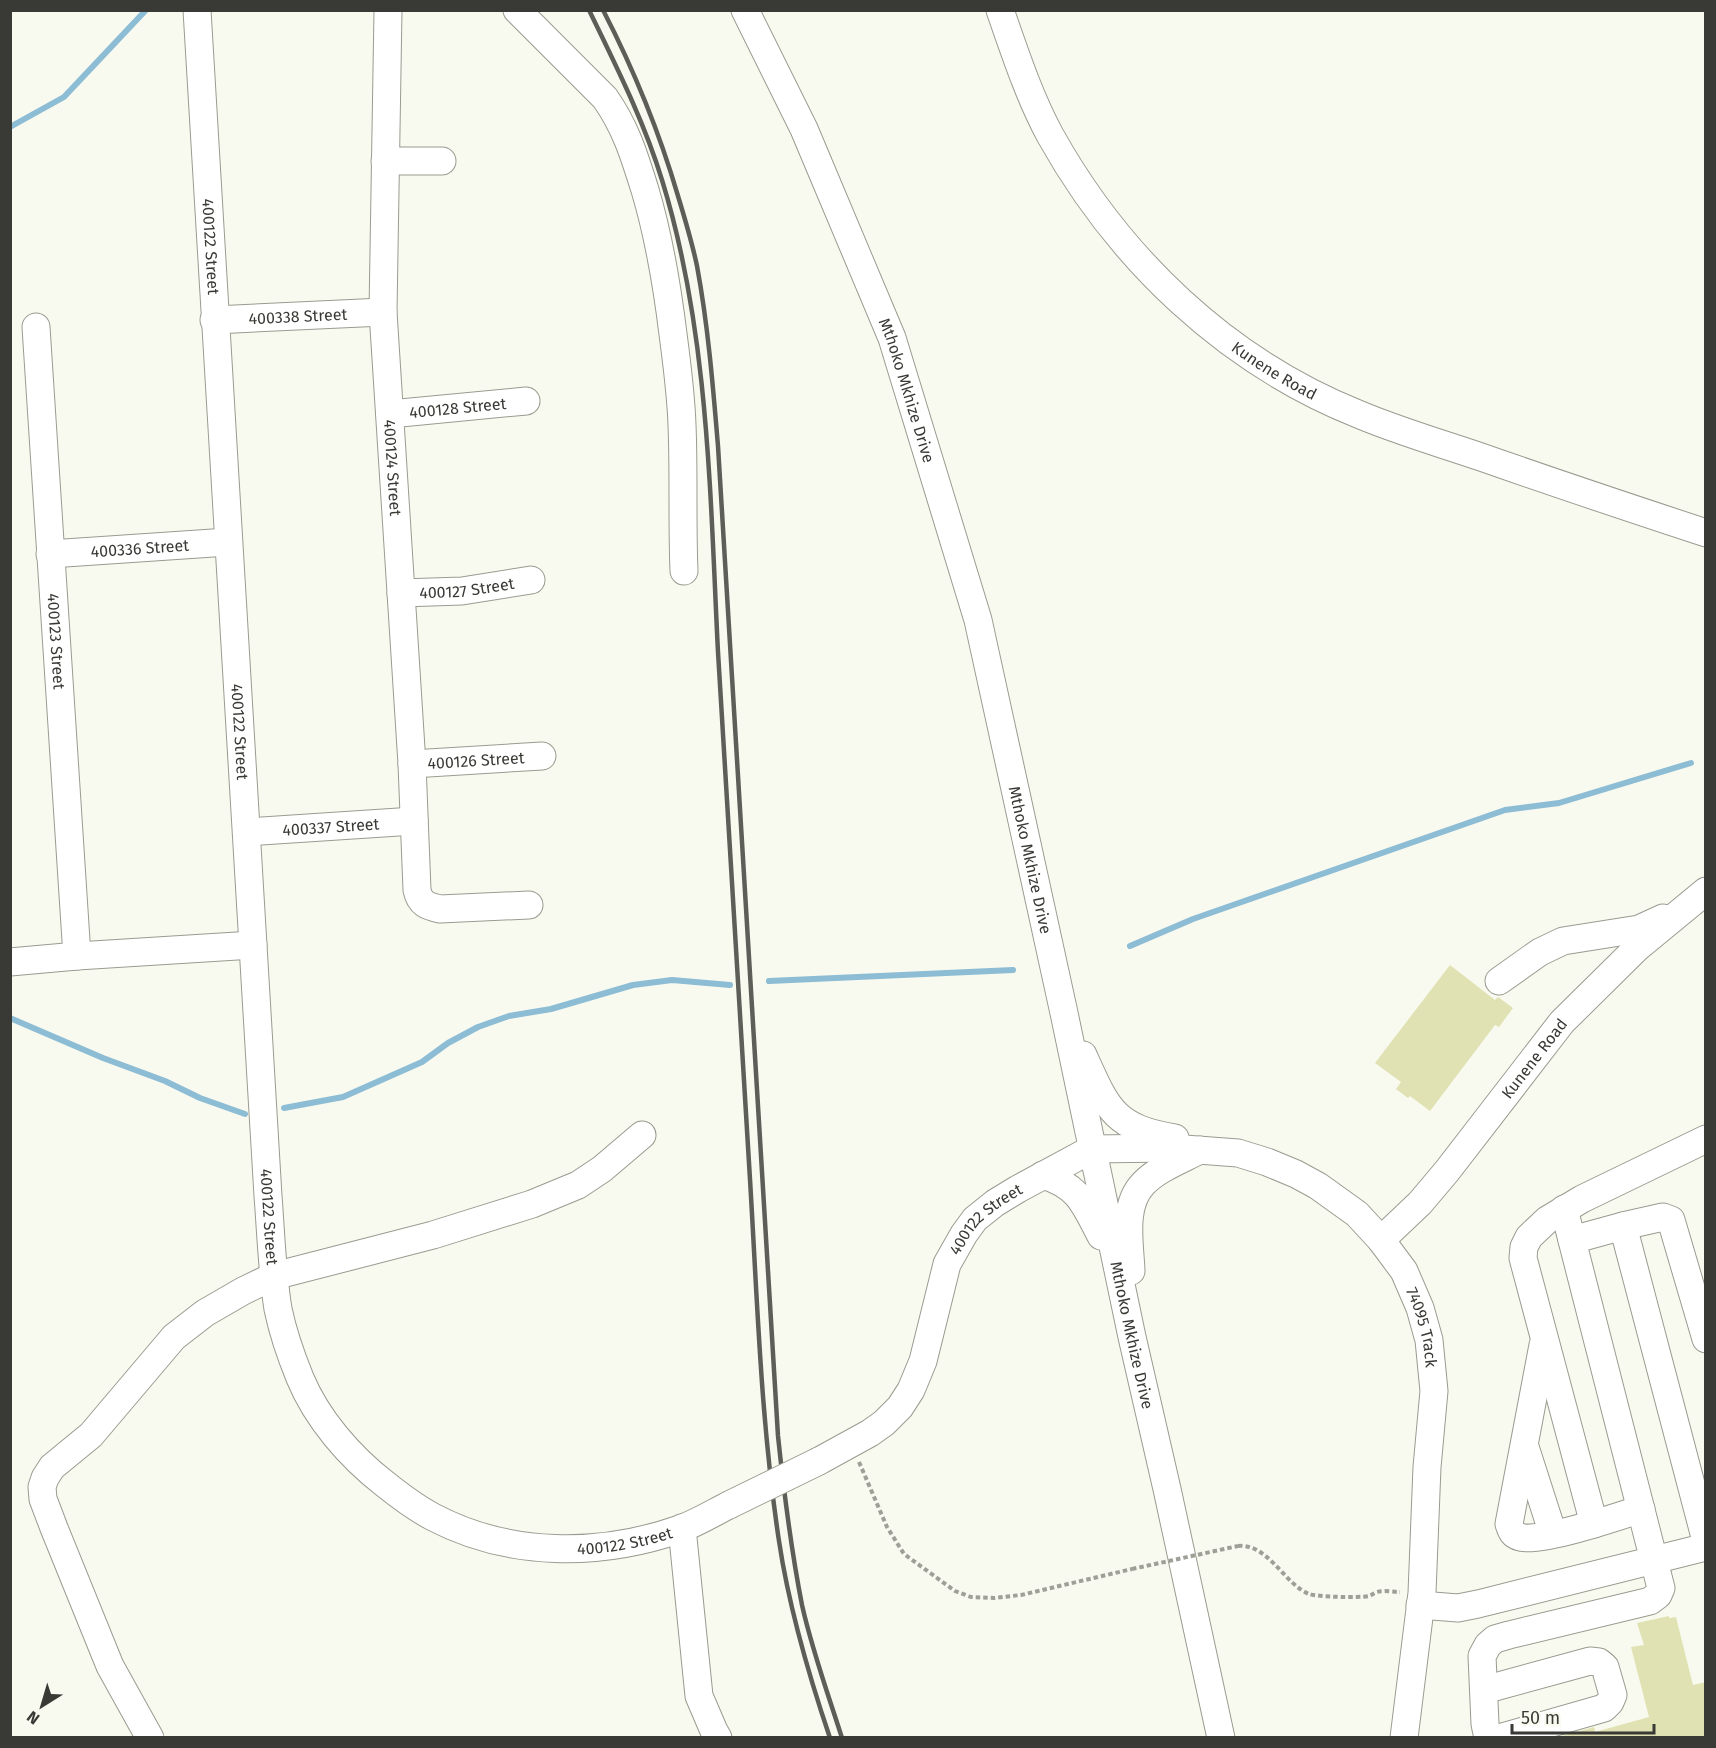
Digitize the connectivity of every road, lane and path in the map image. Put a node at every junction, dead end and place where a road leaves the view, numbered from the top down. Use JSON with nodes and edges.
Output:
{"nodes":[{"id":1,"x":197,"y":10,"type":"edge"},
{"id":2,"x":388,"y":10,"type":"edge"},
{"id":3,"x":517,"y":10,"type":"edge"},
{"id":4,"x":746,"y":10,"type":"edge"},
{"id":5,"x":1000,"y":10,"type":"edge"},
{"id":6,"x":385,"y":161,"type":"junction"},
{"id":7,"x":442,"y":161,"type":"dead end"},
{"id":8,"x":382,"y":312,"type":"junction"},
{"id":9,"x":214,"y":320,"type":"junction"},
{"id":10,"x":36,"y":327,"type":"dead end"},
{"id":11,"x":526,"y":401,"type":"dead end"},
{"id":12,"x":390,"y":414,"type":"junction"},
{"id":13,"x":1706,"y":533,"type":"edge"},
{"id":14,"x":228,"y":542,"type":"junction"},
{"id":15,"x":50,"y":554,"type":"junction"},
{"id":16,"x":684,"y":571,"type":"dead end"},
{"id":17,"x":531,"y":580,"type":"dead end"},
{"id":18,"x":401,"y":593,"type":"junction"},
{"id":19,"x":542,"y":756,"type":"dead end"},
{"id":20,"x":412,"y":764,"type":"junction"},
{"id":21,"x":414,"y":821,"type":"junction"},
{"id":22,"x":247,"y":832,"type":"junction"},
{"id":23,"x":1698,"y":898,"type":"edge"},
{"id":24,"x":529,"y":905,"type":"dead end"},
{"id":25,"x":253,"y":945,"type":"junction"},
{"id":26,"x":77,"y":956,"type":"junction"},
{"id":27,"x":10,"y":963,"type":"edge"},
{"id":28,"x":1499,"y":981,"type":"dead end"},
{"id":29,"x":1064,"y":1013,"type":"junction"},
{"id":30,"x":642,"y":1135,"type":"dead end"},
{"id":31,"x":1706,"y":1139,"type":"edge"},
{"id":32,"x":1092,"y":1149,"type":"junction"},
{"id":33,"x":1201,"y":1150,"type":"junction"},
{"id":34,"x":1238,"y":1153,"type":"junction"},
{"id":35,"x":1043,"y":1175,"type":"junction"},
{"id":36,"x":1564,"y":1209,"type":"junction"},
{"id":37,"x":1623,"y":1226,"type":"junction"},
{"id":38,"x":1381,"y":1240,"type":"junction"},
{"id":39,"x":1572,"y":1240,"type":"junction"},
{"id":40,"x":1119,"y":1272,"type":"junction"},
{"id":41,"x":274,"y":1276,"type":"junction"},
{"id":42,"x":1132,"y":1337,"type":"junction"},
{"id":43,"x":1544,"y":1338,"type":"junction"},
{"id":44,"x":1706,"y":1340,"type":"edge"},
{"id":45,"x":852,"y":1443,"type":"junction"},
{"id":46,"x":1524,"y":1444,"type":"junction"},
{"id":47,"x":1641,"y":1509,"type":"junction"},
{"id":48,"x":1594,"y":1524,"type":"junction"},
{"id":49,"x":682,"y":1528,"type":"junction"},
{"id":50,"x":1553,"y":1534,"type":"junction"},
{"id":51,"x":1706,"y":1541,"type":"edge"},
{"id":52,"x":1706,"y":1547,"type":"edge"},
{"id":53,"x":1654,"y":1560,"type":"junction"},
{"id":54,"x":1421,"y":1599,"type":"junction"},
{"id":55,"x":1484,"y":1690,"type":"junction"},
{"id":56,"x":150,"y":1737,"type":"edge"},
{"id":57,"x":718,"y":1737,"type":"edge"},
{"id":58,"x":1221,"y":1737,"type":"edge"},
{"id":59,"x":1404,"y":1737,"type":"edge"},
{"id":60,"x":1488,"y":1737,"type":"edge"},
{"id":61,"x":1499,"y":1737,"type":"edge"}],
"edges":[{"from":1,"to":9,"type":"street","name":"400122 Street"},
{"from":2,"to":6,"type":"street","name":"400124 Street"},
{"from":3,"to":16,"type":"street"},
{"from":4,"to":29,"type":"street","name":"Mthoko Mkhize Drive"},
{"from":5,"to":13,"type":"street","name":"Kunene Road"},
{"from":6,"to":7,"type":"street"},
{"from":6,"to":8,"type":"street","name":"400124 Street"},
{"from":8,"to":9,"type":"street","name":"400338 Street"},
{"from":8,"to":12,"type":"street","name":"400124 Street"},
{"from":9,"to":14,"type":"street","name":"400122 Street"},
{"from":10,"to":15,"type":"street","name":"400123 Street"},
{"from":11,"to":12,"type":"street","name":"400128 Street"},
{"from":12,"to":18,"type":"street","name":"400124 Street"},
{"from":14,"to":15,"type":"street","name":"400336 Street"},
{"from":14,"to":22,"type":"street","name":"400122 Street"},
{"from":15,"to":26,"type":"street","name":"400123 Street"},
{"from":17,"to":18,"type":"street","name":"400127 Street"},
{"from":18,"to":20,"type":"street","name":"400124 Street"},
{"from":19,"to":20,"type":"street","name":"400126 Street"},
{"from":20,"to":21,"type":"street","name":"400124 Street"},
{"from":21,"to":22,"type":"street","name":"400337 Street"},
{"from":21,"to":24,"type":"street","name":"400124 Street"},
{"from":22,"to":25,"type":"street","name":"400122 Street"},
{"from":23,"to":28,"type":"street"},
{"from":23,"to":38,"type":"street","name":"Kunene Road"},
{"from":25,"to":26,"type":"street"},
{"from":25,"to":41,"type":"street","name":"400122 Street"},
{"from":26,"to":27,"type":"street"},
{"from":29,"to":32,"type":"street","name":"Mthoko Mkhize Drive"},
{"from":29,"to":34,"type":"street"},
{"from":30,"to":41,"type":"street"},
{"from":31,"to":36,"type":"street"},
{"from":32,"to":33,"type":"street","name":"74095 Track"},
{"from":32,"to":35,"type":"street","name":"400122 Street"},
{"from":32,"to":40,"type":"street","name":"Mthoko Mkhize Drive"},
{"from":33,"to":34,"type":"street","name":"74095 Track"},
{"from":33,"to":42,"type":"street"},
{"from":34,"to":38,"type":"street","name":"74095 Track"},
{"from":35,"to":40,"type":"street"},
{"from":35,"to":45,"type":"street","name":"400122 Street"},
{"from":36,"to":39,"type":"street"},
{"from":36,"to":43,"type":"street"},
{"from":37,"to":39,"type":"street"},
{"from":37,"to":44,"type":"street"},
{"from":37,"to":51,"type":"street"},
{"from":38,"to":54,"type":"street","name":"74095 Track"},
{"from":39,"to":47,"type":"street"},
{"from":40,"to":42,"type":"street","name":"Mthoko Mkhize Drive"},
{"from":41,"to":49,"type":"street","name":"400122 Street"},
{"from":41,"to":56,"type":"street"},
{"from":42,"to":58,"type":"street","name":"Mthoko Mkhize Drive"},
{"from":43,"to":46,"type":"street"},
{"from":43,"to":48,"type":"street"},
{"from":45,"to":49,"type":"street","name":"400122 Street","bridge":true},
{"from":45,"to":54,"type":"path","bridge":true},
{"from":46,"to":50,"type":"street"},
{"from":46,"to":50,"type":"street"},
{"from":47,"to":48,"type":"street"},
{"from":47,"to":53,"type":"street"},
{"from":48,"to":50,"type":"street"},
{"from":49,"to":57,"type":"street"},
{"from":52,"to":53,"type":"street"},
{"from":53,"to":54,"type":"street"},
{"from":53,"to":55,"type":"street"},
{"from":54,"to":59,"type":"street","name":"74095 Track"},
{"from":55,"to":60,"type":"street"},
{"from":55,"to":61,"type":"street"}]}
